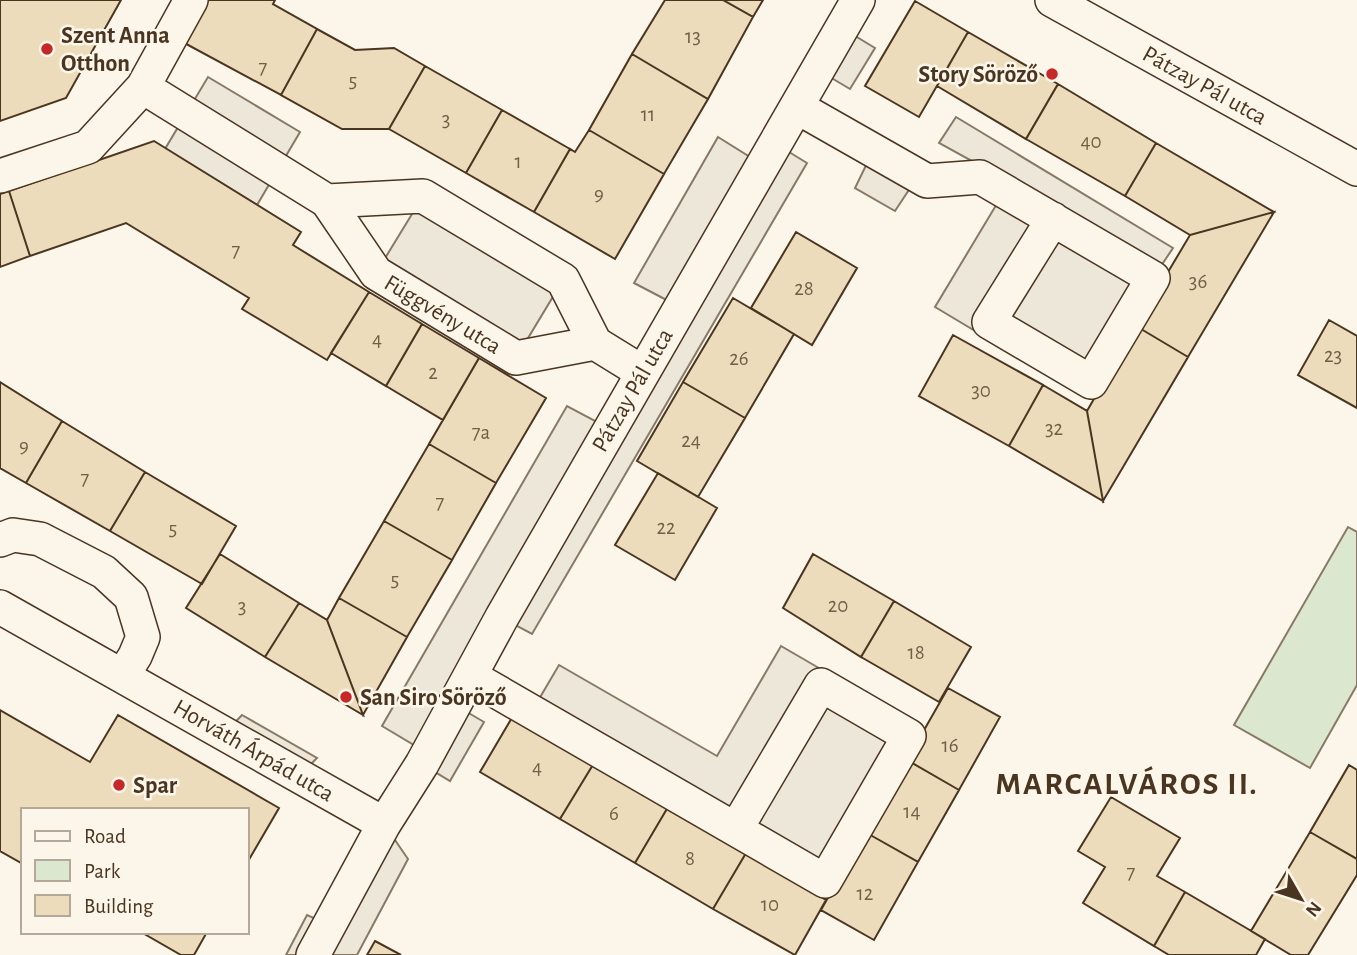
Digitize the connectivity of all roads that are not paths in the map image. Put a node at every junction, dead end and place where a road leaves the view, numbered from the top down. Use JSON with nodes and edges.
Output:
{"nodes":[{"id":1,"x":191,"y":0,"type":"edge"},
{"id":2,"x":859,"y":0,"type":"edge"},
{"id":3,"x":1052,"y":0,"type":"edge"},
{"id":4,"x":143,"y":87,"type":"junction"},
{"id":5,"x":797,"y":107,"type":"junction"},
{"id":6,"x":1357,"y":169,"type":"edge"},
{"id":7,"x":0,"y":176,"type":"edge"},
{"id":8,"x":327,"y":201,"type":"junction"},
{"id":9,"x":1053,"y":219,"type":"junction"},
{"id":10,"x":595,"y":343,"type":"junction"},
{"id":11,"x":642,"y":372,"type":"junction"},
{"id":12,"x":0,"y":540,"type":"edge"},
{"id":13,"x":0,"y":607,"type":"edge"},
{"id":14,"x":123,"y":675,"type":"junction"},
{"id":15,"x":470,"y":676,"type":"junction"},
{"id":16,"x":384,"y":824,"type":"junction"},
{"id":17,"x":736,"y":829,"type":"junction"},
{"id":18,"x":313,"y":955,"type":"edge"}],
"edges":[{"from":1,"to":4,"type":"street"},
{"from":2,"to":5,"type":"street","name":"Pátzay Pál utca"},
{"from":3,"to":6,"type":"street","name":"Pátzay Pál utca"},
{"from":4,"to":7,"type":"street"},
{"from":4,"to":8,"type":"street","name":"Függvény utca"},
{"from":5,"to":9,"type":"street"},
{"from":5,"to":11,"type":"street","name":"Pátzay Pál utca"},
{"from":8,"to":10,"type":"street"},
{"from":8,"to":10,"type":"street","name":"Függvény utca"},
{"from":9,"to":9,"type":"street"},
{"from":10,"to":11,"type":"street"},
{"from":11,"to":15,"type":"street","name":"Pátzay Pál utca"},
{"from":12,"to":14,"type":"street"},
{"from":13,"to":14,"type":"street","name":"Horváth Árpád utca"},
{"from":14,"to":16,"type":"street","name":"Horváth Árpád utca"},
{"from":15,"to":16,"type":"street","name":"Pátzay Pál utca"},
{"from":15,"to":17,"type":"street"},
{"from":16,"to":18,"type":"street","name":"Pátzay Pál utca"},
{"from":17,"to":17,"type":"street"}]}
